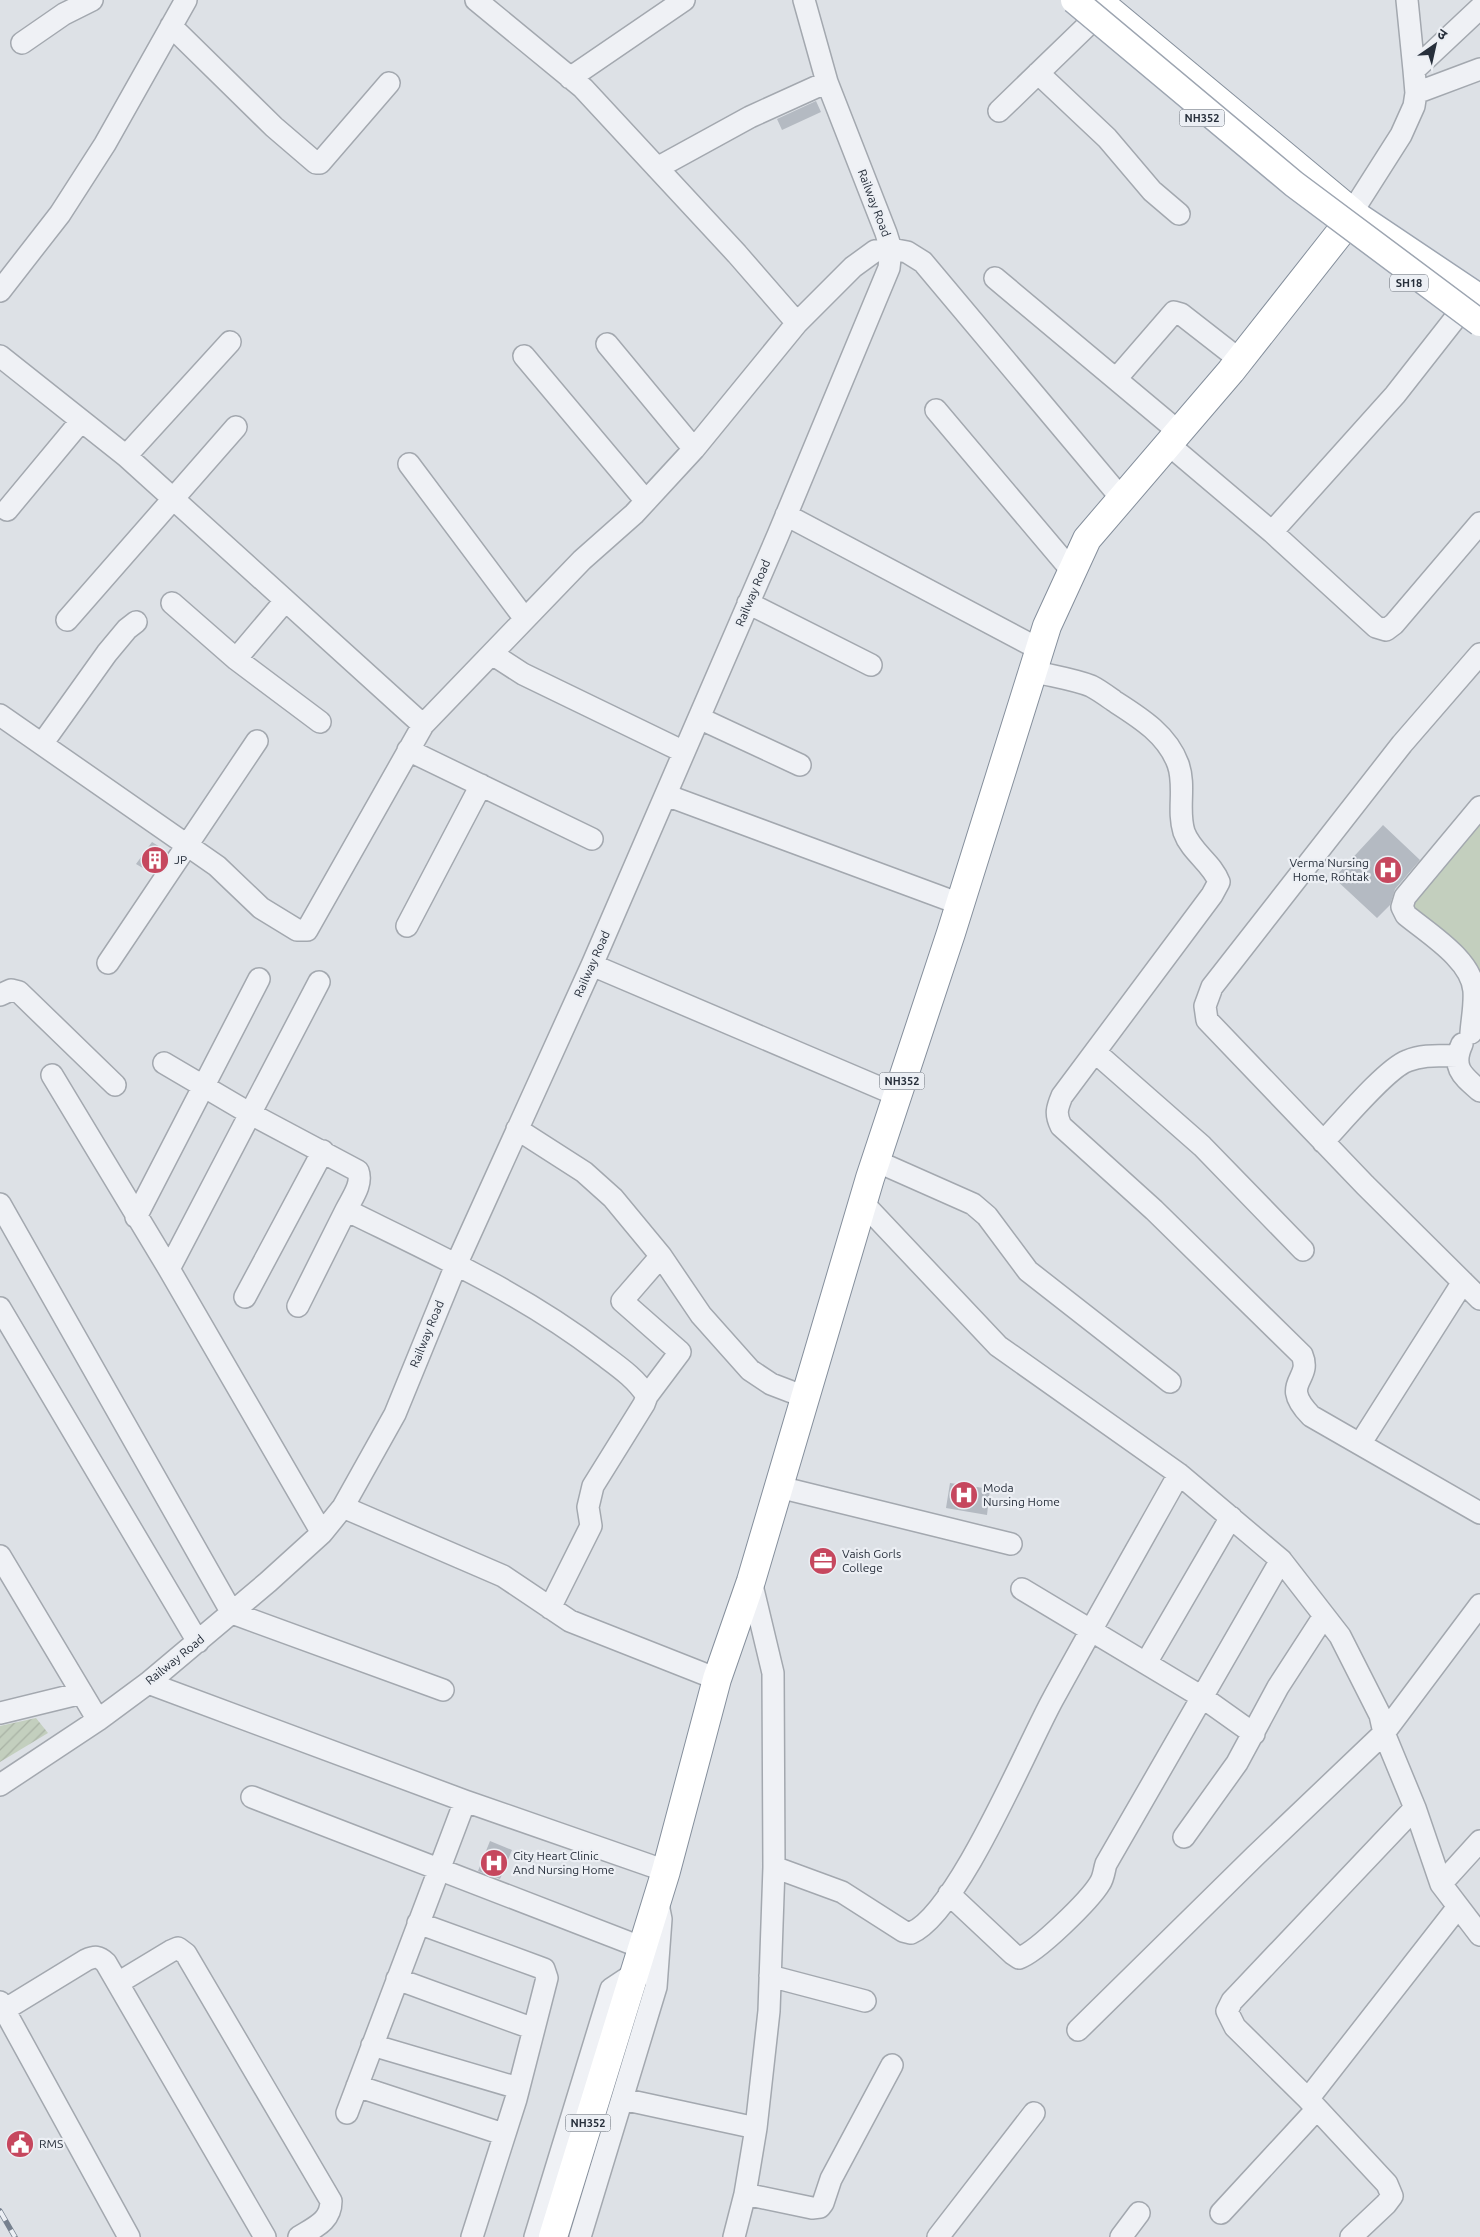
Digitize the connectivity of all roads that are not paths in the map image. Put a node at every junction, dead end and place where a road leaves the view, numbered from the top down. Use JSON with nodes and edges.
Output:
{"nodes":[{"id":1,"x":92,"y":0,"type":"edge"},
{"id":2,"x":186,"y":0,"type":"edge"},
{"id":3,"x":476,"y":0,"type":"edge"},
{"id":4,"x":684,"y":0,"type":"edge"},
{"id":5,"x":804,"y":0,"type":"edge"},
{"id":6,"x":1067,"y":0,"type":"edge"},
{"id":7,"x":1074,"y":0,"type":"edge"},
{"id":8,"x":1407,"y":0,"type":"edge"},
{"id":9,"x":1480,"y":8,"type":"edge"},
{"id":10,"x":1094,"y":11,"type":"edge"},
{"id":11,"x":171,"y":26,"type":"junction"},
{"id":12,"x":22,"y":43,"type":"dead end"},
{"id":13,"x":1480,"y":69,"type":"edge"},
{"id":14,"x":1414,"y":70,"type":"junction"},
{"id":15,"x":1038,"y":73,"type":"junction"},
{"id":16,"x":570,"y":78,"type":"junction"},
{"id":17,"x":827,"y":82,"type":"junction"},
{"id":18,"x":389,"y":83,"type":"dead end"},
{"id":19,"x":1416,"y":93,"type":"junction"},
{"id":20,"x":999,"y":111,"type":"dead end"},
{"id":21,"x":657,"y":168,"type":"junction"},
{"id":22,"x":1179,"y":214,"type":"dead end"},
{"id":23,"x":1346,"y":223,"type":"junction"},
{"id":24,"x":891,"y":249,"type":"junction"},
{"id":25,"x":995,"y":278,"type":"dead end"},
{"id":26,"x":3,"y":281,"type":"edge"},
{"id":27,"x":1480,"y":298,"type":"edge"},
{"id":28,"x":1469,"y":320,"type":"edge"},
{"id":29,"x":797,"y":323,"type":"junction"},
{"id":30,"x":1480,"y":331,"type":"edge"},
{"id":31,"x":230,"y":342,"type":"dead end"},
{"id":32,"x":607,"y":344,"type":"dead end"},
{"id":33,"x":0,"y":356,"type":"edge"},
{"id":34,"x":524,"y":356,"type":"dead end"},
{"id":35,"x":1240,"y":360,"type":"junction"},
{"id":36,"x":1116,"y":379,"type":"junction"},
{"id":37,"x":936,"y":410,"type":"dead end"},
{"id":38,"x":81,"y":420,"type":"junction"},
{"id":39,"x":236,"y":427,"type":"dead end"},
{"id":40,"x":1174,"y":438,"type":"junction"},
{"id":41,"x":694,"y":449,"type":"junction"},
{"id":42,"x":126,"y":456,"type":"junction"},
{"id":43,"x":410,"y":464,"type":"dead end"},
{"id":44,"x":173,"y":497,"type":"junction"},
{"id":45,"x":1122,"y":499,"type":"junction"},
{"id":46,"x":646,"y":502,"type":"junction"},
{"id":47,"x":6,"y":510,"type":"dead end"},
{"id":48,"x":786,"y":515,"type":"junction"},
{"id":49,"x":1480,"y":523,"type":"edge"},
{"id":50,"x":1272,"y":532,"type":"junction"},
{"id":51,"x":1072,"y":570,"type":"junction"},
{"id":52,"x":285,"y":601,"type":"junction"},
{"id":53,"x":172,"y":603,"type":"dead end"},
{"id":54,"x":748,"y":603,"type":"junction"},
{"id":55,"x":66,"y":620,"type":"dead end"},
{"id":56,"x":525,"y":620,"type":"junction"},
{"id":57,"x":136,"y":622,"type":"dead end"},
{"id":58,"x":492,"y":654,"type":"junction"},
{"id":59,"x":1480,"y":654,"type":"edge"},
{"id":60,"x":236,"y":659,"type":"junction"},
{"id":61,"x":1035,"y":660,"type":"junction"},
{"id":62,"x":871,"y":664,"type":"dead end"},
{"id":63,"x":0,"y":715,"type":"edge"},
{"id":64,"x":699,"y":718,"type":"junction"},
{"id":65,"x":320,"y":722,"type":"dead end"},
{"id":66,"x":423,"y":725,"type":"junction"},
{"id":67,"x":257,"y":742,"type":"dead end"},
{"id":68,"x":42,"y":744,"type":"junction"},
{"id":69,"x":408,"y":750,"type":"junction"},
{"id":70,"x":684,"y":752,"type":"junction"},
{"id":71,"x":800,"y":765,"type":"dead end"},
{"id":72,"x":481,"y":785,"type":"junction"},
{"id":73,"x":666,"y":795,"type":"junction"},
{"id":74,"x":1480,"y":807,"type":"edge"},
{"id":75,"x":592,"y":839,"type":"dead end"},
{"id":76,"x":188,"y":845,"type":"junction"},
{"id":77,"x":960,"y":904,"type":"junction"},
{"id":78,"x":407,"y":926,"type":"dead end"},
{"id":79,"x":108,"y":962,"type":"dead end"},
{"id":80,"x":592,"y":965,"type":"junction"},
{"id":81,"x":259,"y":979,"type":"dead end"},
{"id":82,"x":319,"y":982,"type":"dead end"},
{"id":83,"x":0,"y":995,"type":"edge"},
{"id":84,"x":1476,"y":1029,"type":"edge"},
{"id":85,"x":1095,"y":1052,"type":"junction"},
{"id":86,"x":1457,"y":1056,"type":"junction"},
{"id":87,"x":164,"y":1062,"type":"dead end"},
{"id":88,"x":52,"y":1075,"type":"dead end"},
{"id":89,"x":115,"y":1085,"type":"dead end"},
{"id":90,"x":202,"y":1086,"type":"junction"},
{"id":91,"x":1480,"y":1091,"type":"edge"},
{"id":92,"x":897,"y":1095,"type":"junction"},
{"id":93,"x":249,"y":1113,"type":"junction"},
{"id":94,"x":517,"y":1129,"type":"junction"},
{"id":95,"x":1324,"y":1142,"type":"junction"},
{"id":96,"x":322,"y":1151,"type":"junction"},
{"id":97,"x":876,"y":1161,"type":"junction"},
{"id":98,"x":863,"y":1203,"type":"junction"},
{"id":99,"x":0,"y":1204,"type":"edge"},
{"id":100,"x":346,"y":1210,"type":"junction"},
{"id":101,"x":136,"y":1217,"type":"junction"},
{"id":102,"x":1303,"y":1250,"type":"dead end"},
{"id":103,"x":661,"y":1256,"type":"junction"},
{"id":104,"x":456,"y":1265,"type":"junction"},
{"id":105,"x":169,"y":1269,"type":"junction"},
{"id":106,"x":1463,"y":1282,"type":"junction"},
{"id":107,"x":245,"y":1296,"type":"dead end"},
{"id":108,"x":1480,"y":1299,"type":"edge"},
{"id":109,"x":298,"y":1306,"type":"dead end"},
{"id":110,"x":0,"y":1308,"type":"edge"},
{"id":111,"x":1170,"y":1382,"type":"dead end"},
{"id":112,"x":647,"y":1396,"type":"junction"},
{"id":113,"x":805,"y":1398,"type":"junction"},
{"id":114,"x":1360,"y":1444,"type":"junction"},
{"id":115,"x":1178,"y":1474,"type":"junction"},
{"id":116,"x":779,"y":1487,"type":"junction"},
{"id":117,"x":342,"y":1507,"type":"junction"},
{"id":118,"x":1480,"y":1513,"type":"edge"},
{"id":119,"x":1231,"y":1517,"type":"junction"},
{"id":120,"x":322,"y":1533,"type":"junction"},
{"id":121,"x":1011,"y":1544,"type":"dead end"},
{"id":122,"x":0,"y":1556,"type":"edge"},
{"id":123,"x":1281,"y":1560,"type":"junction"},
{"id":124,"x":752,"y":1582,"type":"junction"},
{"id":125,"x":1022,"y":1589,"type":"dead end"},
{"id":126,"x":1480,"y":1605,"type":"edge"},
{"id":127,"x":550,"y":1608,"type":"junction"},
{"id":128,"x":232,"y":1613,"type":"junction"},
{"id":129,"x":1324,"y":1616,"type":"junction"},
{"id":130,"x":1092,"y":1629,"type":"junction"},
{"id":131,"x":198,"y":1642,"type":"junction"},
{"id":132,"x":1146,"y":1663,"type":"junction"},
{"id":133,"x":716,"y":1680,"type":"junction"},
{"id":134,"x":148,"y":1683,"type":"junction"},
{"id":135,"x":443,"y":1690,"type":"dead end"},
{"id":136,"x":82,"y":1693,"type":"junction"},
{"id":137,"x":1202,"y":1697,"type":"junction"},
{"id":138,"x":0,"y":1713,"type":"edge"},
{"id":139,"x":98,"y":1720,"type":"junction"},
{"id":140,"x":1384,"y":1733,"type":"junction"},
{"id":141,"x":1254,"y":1734,"type":"junction"},
{"id":142,"x":0,"y":1785,"type":"edge"},
{"id":143,"x":252,"y":1797,"type":"dead end"},
{"id":144,"x":465,"y":1801,"type":"junction"},
{"id":145,"x":1416,"y":1808,"type":"junction"},
{"id":146,"x":1184,"y":1838,"type":"dead end"},
{"id":147,"x":1480,"y":1841,"type":"edge"},
{"id":148,"x":774,"y":1867,"type":"junction"},
{"id":149,"x":439,"y":1868,"type":"junction"},
{"id":150,"x":666,"y":1872,"type":"junction"},
{"id":151,"x":1441,"y":1884,"type":"junction"},
{"id":152,"x":949,"y":1894,"type":"junction"},
{"id":153,"x":657,"y":1900,"type":"junction"},
{"id":154,"x":1458,"y":1907,"type":"junction"},
{"id":155,"x":418,"y":1923,"type":"junction"},
{"id":156,"x":1480,"y":1935,"type":"edge"},
{"id":157,"x":639,"y":1960,"type":"junction"},
{"id":158,"x":770,"y":1976,"type":"junction"},
{"id":159,"x":397,"y":1979,"type":"junction"},
{"id":160,"x":118,"y":1983,"type":"junction"},
{"id":161,"x":865,"y":2001,"type":"dead end"},
{"id":162,"x":2,"y":2006,"type":"edge"},
{"id":163,"x":534,"y":2029,"type":"junction"},
{"id":164,"x":1078,"y":2030,"type":"dead end"},
{"id":165,"x":372,"y":2045,"type":"junction"},
{"id":166,"x":892,"y":2065,"type":"dead end"},
{"id":167,"x":357,"y":2086,"type":"junction"},
{"id":168,"x":518,"y":2088,"type":"junction"},
{"id":169,"x":622,"y":2099,"type":"junction"},
{"id":170,"x":1313,"y":2104,"type":"junction"},
{"id":171,"x":347,"y":2113,"type":"dead end"},
{"id":172,"x":1034,"y":2113,"type":"dead end"},
{"id":173,"x":756,"y":2128,"type":"junction"},
{"id":174,"x":503,"y":2134,"type":"junction"},
{"id":175,"x":745,"y":2194,"type":"junction"},
{"id":176,"x":1139,"y":2213,"type":"dead end"},
{"id":177,"x":1221,"y":2213,"type":"dead end"},
{"id":178,"x":129,"y":2237,"type":"edge"},
{"id":179,"x":265,"y":2237,"type":"edge"},
{"id":180,"x":300,"y":2237,"type":"edge"},
{"id":181,"x":472,"y":2237,"type":"edge"},
{"id":182,"x":535,"y":2237,"type":"edge"},
{"id":183,"x":553,"y":2237,"type":"edge"},
{"id":184,"x":580,"y":2237,"type":"edge"},
{"id":185,"x":734,"y":2237,"type":"edge"},
{"id":186,"x":938,"y":2237,"type":"edge"},
{"id":187,"x":1120,"y":2237,"type":"edge"},
{"id":188,"x":1352,"y":2237,"type":"edge"}],
"edges":[{"from":1,"to":12,"type":"street"},
{"from":2,"to":11,"type":"street"},
{"from":3,"to":16,"type":"street"},
{"from":4,"to":16,"type":"street"},
{"from":5,"to":17,"type":"street","name":"Railway Road"},
{"from":6,"to":10,"type":"highway","number":"NH352"},
{"from":7,"to":28,"type":"main road","bridge":true},
{"from":8,"to":14,"type":"street"},
{"from":9,"to":14,"type":"street"},
{"from":10,"to":15,"type":"street"},
{"from":10,"to":23,"type":"highway","number":"NH352"},
{"from":11,"to":18,"type":"street"},
{"from":11,"to":26,"type":"street"},
{"from":13,"to":19,"type":"street"},
{"from":14,"to":19,"type":"street"},
{"from":15,"to":20,"type":"street"},
{"from":15,"to":22,"type":"street"},
{"from":16,"to":21,"type":"street"},
{"from":17,"to":21,"type":"street"},
{"from":17,"to":24,"type":"street","name":"Railway Road"},
{"from":19,"to":23,"type":"street"},
{"from":21,"to":29,"type":"street"},
{"from":23,"to":27,"type":"main road","number":"SH18"},
{"from":23,"to":28,"type":"main road","number":"SH18"},
{"from":23,"to":35,"type":"highway","number":"NH352"},
{"from":24,"to":29,"type":"street"},
{"from":24,"to":45,"type":"street"},
{"from":24,"to":48,"type":"street","name":"Railway Road"},
{"from":25,"to":36,"type":"street"},
{"from":28,"to":30,"type":"main road","number":"SH18"},
{"from":28,"to":50,"type":"street"},
{"from":29,"to":41,"type":"street"},
{"from":31,"to":42,"type":"street"},
{"from":32,"to":41,"type":"street"},
{"from":33,"to":38,"type":"street"},
{"from":34,"to":46,"type":"street"},
{"from":35,"to":36,"type":"street"},
{"from":35,"to":40,"type":"highway","number":"NH352"},
{"from":36,"to":40,"type":"street"},
{"from":37,"to":51,"type":"street"},
{"from":38,"to":42,"type":"street"},
{"from":38,"to":47,"type":"street"},
{"from":39,"to":44,"type":"street"},
{"from":40,"to":45,"type":"highway","number":"NH352"},
{"from":40,"to":50,"type":"street"},
{"from":41,"to":46,"type":"street"},
{"from":42,"to":44,"type":"street"},
{"from":43,"to":56,"type":"street"},
{"from":44,"to":52,"type":"street"},
{"from":44,"to":55,"type":"street"},
{"from":45,"to":51,"type":"highway","number":"NH352"},
{"from":46,"to":56,"type":"street"},
{"from":48,"to":54,"type":"street","name":"Railway Road"},
{"from":48,"to":61,"type":"street"},
{"from":49,"to":50,"type":"street"},
{"from":51,"to":61,"type":"highway","number":"NH352"},
{"from":52,"to":60,"type":"street"},
{"from":52,"to":66,"type":"street"},
{"from":53,"to":60,"type":"street"},
{"from":54,"to":62,"type":"street"},
{"from":54,"to":64,"type":"street","name":"Railway Road"},
{"from":56,"to":58,"type":"street"},
{"from":57,"to":68,"type":"street"},
{"from":58,"to":66,"type":"street"},
{"from":58,"to":70,"type":"street"},
{"from":59,"to":95,"type":"street"},
{"from":60,"to":65,"type":"street"},
{"from":61,"to":77,"type":"highway","number":"NH352"},
{"from":61,"to":85,"type":"street"},
{"from":63,"to":68,"type":"street"},
{"from":64,"to":70,"type":"street","name":"Railway Road"},
{"from":64,"to":71,"type":"street"},
{"from":66,"to":69,"type":"street"},
{"from":67,"to":76,"type":"street"},
{"from":68,"to":76,"type":"street"},
{"from":69,"to":72,"type":"street"},
{"from":69,"to":76,"type":"street"},
{"from":70,"to":73,"type":"street","name":"Railway Road"},
{"from":72,"to":75,"type":"street"},
{"from":72,"to":78,"type":"street"},
{"from":73,"to":77,"type":"street"},
{"from":73,"to":80,"type":"street","name":"Railway Road"},
{"from":74,"to":84,"type":"street"},
{"from":76,"to":79,"type":"street"},
{"from":77,"to":92,"type":"highway","number":"NH352"},
{"from":80,"to":92,"type":"street"},
{"from":80,"to":94,"type":"street","name":"Railway Road"},
{"from":81,"to":90,"type":"street"},
{"from":82,"to":93,"type":"street"},
{"from":83,"to":89,"type":"street"},
{"from":84,"to":86,"type":"street"},
{"from":85,"to":102,"type":"street"},
{"from":85,"to":114,"type":"street"},
{"from":86,"to":91,"type":"street"},
{"from":86,"to":95,"type":"street"},
{"from":87,"to":90,"type":"street"},
{"from":88,"to":101,"type":"street"},
{"from":90,"to":93,"type":"street"},
{"from":90,"to":101,"type":"street"},
{"from":92,"to":97,"type":"highway","number":"NH352"},
{"from":93,"to":96,"type":"street"},
{"from":93,"to":105,"type":"street"},
{"from":94,"to":103,"type":"street"},
{"from":94,"to":104,"type":"street","name":"Railway Road"},
{"from":95,"to":106,"type":"street"},
{"from":96,"to":100,"type":"street"},
{"from":96,"to":107,"type":"street"},
{"from":97,"to":98,"type":"highway","number":"NH352"},
{"from":97,"to":111,"type":"street"},
{"from":98,"to":113,"type":"highway","number":"NH352"},
{"from":98,"to":115,"type":"street"},
{"from":99,"to":128,"type":"street"},
{"from":100,"to":104,"type":"street"},
{"from":100,"to":109,"type":"street"},
{"from":101,"to":105,"type":"street"},
{"from":103,"to":112,"type":"street"},
{"from":103,"to":113,"type":"street"},
{"from":104,"to":112,"type":"street"},
{"from":104,"to":117,"type":"street","name":"Railway Road"},
{"from":105,"to":120,"type":"street"},
{"from":106,"to":108,"type":"street"},
{"from":106,"to":114,"type":"street"},
{"from":110,"to":131,"type":"street"},
{"from":112,"to":127,"type":"street"},
{"from":113,"to":116,"type":"highway","number":"NH352"},
{"from":114,"to":118,"type":"street"},
{"from":115,"to":119,"type":"street"},
{"from":115,"to":130,"type":"street"},
{"from":116,"to":121,"type":"street"},
{"from":116,"to":124,"type":"highway","number":"NH352"},
{"from":117,"to":120,"type":"street","name":"Railway Road"},
{"from":117,"to":127,"type":"street"},
{"from":119,"to":123,"type":"street"},
{"from":119,"to":132,"type":"street"},
{"from":120,"to":128,"type":"street","name":"Railway Road"},
{"from":122,"to":136,"type":"street"},
{"from":123,"to":129,"type":"street"},
{"from":123,"to":137,"type":"street"},
{"from":124,"to":133,"type":"highway","number":"NH352"},
{"from":124,"to":148,"type":"street"},
{"from":125,"to":130,"type":"street"},
{"from":126,"to":140,"type":"street"},
{"from":127,"to":133,"type":"street"},
{"from":128,"to":131,"type":"street","name":"Railway Road"},
{"from":128,"to":135,"type":"street"},
{"from":129,"to":140,"type":"street"},
{"from":129,"to":141,"type":"street"},
{"from":130,"to":132,"type":"street"},
{"from":130,"to":152,"type":"street"},
{"from":131,"to":134,"type":"street","name":"Railway Road"},
{"from":132,"to":137,"type":"street"},
{"from":133,"to":150,"type":"highway","number":"NH352"},
{"from":134,"to":139,"type":"street","name":"Railway Road"},
{"from":134,"to":144,"type":"street"},
{"from":136,"to":138,"type":"street"},
{"from":136,"to":139,"type":"street"},
{"from":137,"to":141,"type":"street"},
{"from":137,"to":152,"type":"street"},
{"from":139,"to":142,"type":"street","name":"Railway Road"},
{"from":140,"to":145,"type":"street"},
{"from":140,"to":164,"type":"street"},
{"from":141,"to":146,"type":"street"},
{"from":143,"to":149,"type":"street"},
{"from":144,"to":149,"type":"street"},
{"from":144,"to":150,"type":"street"},
{"from":145,"to":151,"type":"street"},
{"from":145,"to":170,"type":"street"},
{"from":147,"to":151,"type":"street"},
{"from":148,"to":152,"type":"street"},
{"from":148,"to":158,"type":"street"},
{"from":149,"to":155,"type":"street"},
{"from":149,"to":157,"type":"street"},
{"from":150,"to":153,"type":"highway","number":"NH352"},
{"from":151,"to":154,"type":"street"},
{"from":153,"to":157,"type":"highway","number":"NH352"},
{"from":153,"to":169,"type":"street"},
{"from":154,"to":156,"type":"street"},
{"from":154,"to":170,"type":"street"},
{"from":155,"to":159,"type":"street"},
{"from":155,"to":163,"type":"street"},
{"from":157,"to":182,"type":"street"},
{"from":157,"to":183,"type":"highway","number":"NH352"},
{"from":158,"to":161,"type":"street"},
{"from":158,"to":173,"type":"street"},
{"from":159,"to":163,"type":"street"},
{"from":159,"to":165,"type":"street"},
{"from":160,"to":162,"type":"street"},
{"from":160,"to":179,"type":"street"},
{"from":160,"to":180,"type":"street"},
{"from":162,"to":178,"type":"street"},
{"from":163,"to":168,"type":"street"},
{"from":165,"to":167,"type":"street"},
{"from":165,"to":168,"type":"street"},
{"from":166,"to":175,"type":"street"},
{"from":167,"to":171,"type":"street"},
{"from":167,"to":174,"type":"street"},
{"from":168,"to":174,"type":"street"},
{"from":169,"to":173,"type":"street"},
{"from":169,"to":184,"type":"street"},
{"from":170,"to":177,"type":"street"},
{"from":170,"to":188,"type":"street"},
{"from":172,"to":186,"type":"street"},
{"from":173,"to":175,"type":"street"},
{"from":174,"to":181,"type":"street"},
{"from":175,"to":185,"type":"street"},
{"from":176,"to":187,"type":"street"}]}
